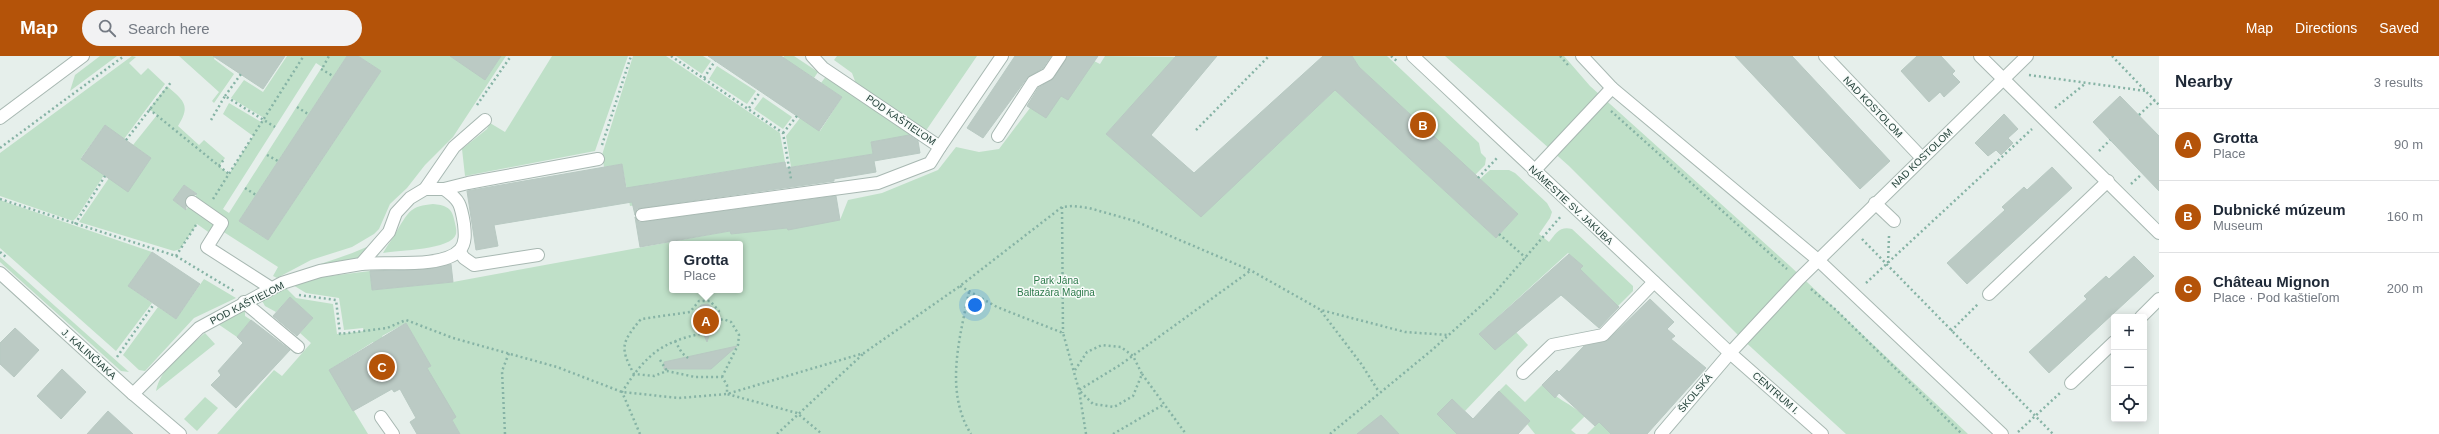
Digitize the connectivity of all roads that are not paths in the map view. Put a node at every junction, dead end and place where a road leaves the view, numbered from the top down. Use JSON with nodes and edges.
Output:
{"nodes":[{"id":1,"x":83,"y":56,"type":"edge"},
{"id":2,"x":812,"y":56,"type":"edge"},
{"id":3,"x":1002,"y":56,"type":"edge"},
{"id":4,"x":1060,"y":56,"type":"edge"},
{"id":5,"x":1413,"y":56,"type":"edge"},
{"id":6,"x":1582,"y":56,"type":"edge"},
{"id":7,"x":1825,"y":56,"type":"edge"},
{"id":8,"x":1980,"y":56,"type":"edge"},
{"id":9,"x":2027,"y":56,"type":"edge"},
{"id":10,"x":2006,"y":75,"type":"junction"},
{"id":11,"x":1612,"y":88,"type":"junction"},
{"id":12,"x":0,"y":118,"type":"edge"},
{"id":13,"x":485,"y":120,"type":"road end"},
{"id":14,"x":998,"y":136,"type":"dead end"},
{"id":15,"x":940,"y":147,"type":"junction"},
{"id":16,"x":1922,"y":158,"type":"junction"},
{"id":17,"x":598,"y":159,"type":"road end"},
{"id":18,"x":1534,"y":171,"type":"junction"},
{"id":19,"x":2108,"y":181,"type":"junction"},
{"id":20,"x":425,"y":189,"type":"junction"},
{"id":21,"x":444,"y":189,"type":"junction"},
{"id":22,"x":192,"y":202,"type":"dead end"},
{"id":23,"x":1875,"y":203,"type":"junction"},
{"id":24,"x":642,"y":215,"type":"dead end"},
{"id":25,"x":1894,"y":221,"type":"dead end"},
{"id":26,"x":2159,"y":233,"type":"edge"},
{"id":27,"x":459,"y":251,"type":"junction"},
{"id":28,"x":538,"y":255,"type":"dead end"},
{"id":29,"x":1818,"y":260,"type":"junction"},
{"id":30,"x":361,"y":264,"type":"junction"},
{"id":31,"x":0,"y":273,"type":"edge"},
{"id":32,"x":1798,"y":279,"type":"joint"},
{"id":33,"x":1654,"y":282,"type":"junction"},
{"id":34,"x":276,"y":286,"type":"junction"},
{"id":35,"x":1989,"y":294,"type":"road end"},
{"id":36,"x":2159,"y":300,"type":"edge"},
{"id":37,"x":246,"y":301,"type":"junction"},
{"id":38,"x":2143,"y":314,"type":"edge"},
{"id":39,"x":2111,"y":345,"type":"edge"},
{"id":40,"x":298,"y":347,"type":"dead end"},
{"id":41,"x":1730,"y":353,"type":"junction"},
{"id":42,"x":1523,"y":373,"type":"dead end"},
{"id":43,"x":2071,"y":383,"type":"road end"},
{"id":44,"x":133,"y":394,"type":"junction"},
{"id":45,"x":381,"y":417,"type":"dead end"},
{"id":46,"x":180,"y":434,"type":"edge"},
{"id":47,"x":393,"y":434,"type":"edge"},
{"id":48,"x":1661,"y":434,"type":"edge"},
{"id":49,"x":1822,"y":434,"type":"edge"},
{"id":50,"x":2002,"y":434,"type":"edge"}],
"edges":[{"from":1,"to":12,"type":"street"},
{"from":2,"to":15,"type":"street","name":"POD KAŠTIEĽOM"},
{"from":3,"to":15,"type":"street","name":"POD KAŠTIEĽOM"},
{"from":4,"to":14,"type":"street"},
{"from":5,"to":18,"type":"street","name":"NÁMESTIE SV. JAKUBA"},
{"from":6,"to":11,"type":"street"},
{"from":7,"to":16,"type":"street","name":"NAD KOSTOLOM"},
{"from":8,"to":10,"type":"street"},
{"from":9,"to":10,"type":"street","name":"NAD KOSTOLOM"},
{"from":10,"to":16,"type":"street","name":"NAD KOSTOLOM"},
{"from":10,"to":19,"type":"street"},
{"from":11,"to":18,"type":"street"},
{"from":11,"to":29,"type":"street"},
{"from":13,"to":20,"type":"street"},
{"from":15,"to":24,"type":"street"},
{"from":16,"to":23,"type":"street","name":"NAD KOSTOLOM"},
{"from":17,"to":21,"type":"street"},
{"from":18,"to":33,"type":"street","name":"NÁMESTIE SV. JAKUBA"},
{"from":19,"to":26,"type":"street"},
{"from":19,"to":35,"type":"street"},
{"from":20,"to":21,"type":"street"},
{"from":20,"to":30,"type":"street"},
{"from":21,"to":27,"type":"street"},
{"from":22,"to":34,"type":"street"},
{"from":23,"to":25,"type":"street"},
{"from":23,"to":29,"type":"street","name":"NAD KOSTOLOM"},
{"from":27,"to":28,"type":"street"},
{"from":27,"to":30,"type":"street","name":"POD KAŠTIEĽOM"},
{"from":29,"to":32,"type":"street","name":"NAD KOSTOLOM"},
{"from":29,"to":50,"type":"street"},
{"from":30,"to":34,"type":"street","name":"POD KAŠTIEĽOM"},
{"from":31,"to":44,"type":"street","name":"J. KALINČIAKA"},
{"from":32,"to":41,"type":"street","name":"ŠKOLSKÁ"},
{"from":33,"to":41,"type":"street","name":"NÁMESTIE SV. JAKUBA"},
{"from":33,"to":42,"type":"street"},
{"from":34,"to":37,"type":"street","name":"POD KAŠTIEĽOM"},
{"from":36,"to":38,"type":"street"},
{"from":37,"to":40,"type":"street"},
{"from":37,"to":44,"type":"street","name":"POD KAŠTIEĽOM"},
{"from":39,"to":43,"type":"street"},
{"from":41,"to":48,"type":"street","name":"ŠKOLSKÁ"},
{"from":41,"to":49,"type":"street","name":"CENTRUM I."},
{"from":44,"to":46,"type":"street","name":"J. KALINČIAKA"},
{"from":45,"to":47,"type":"street"}]}
